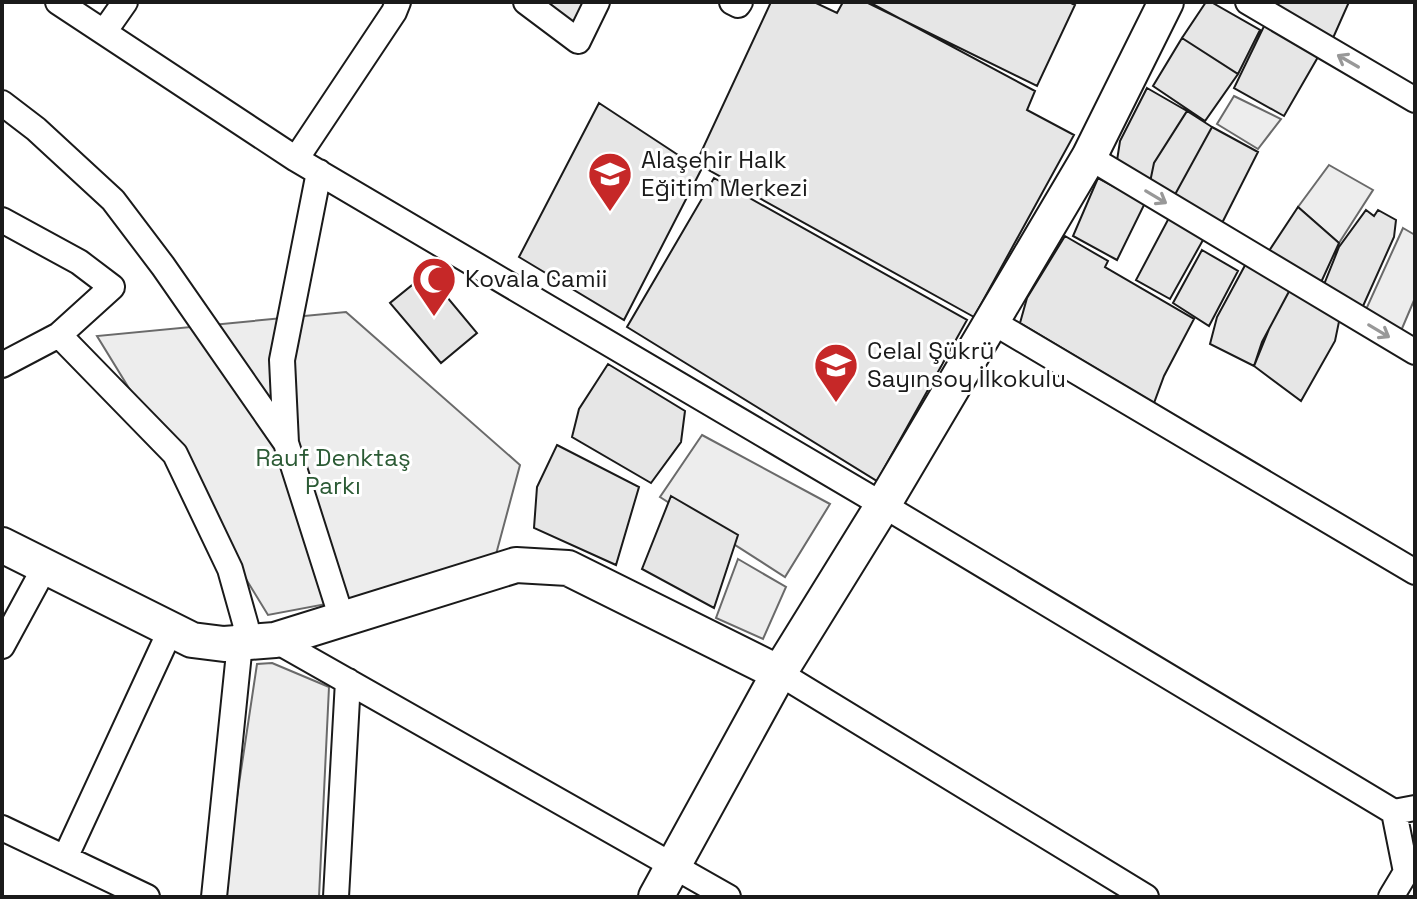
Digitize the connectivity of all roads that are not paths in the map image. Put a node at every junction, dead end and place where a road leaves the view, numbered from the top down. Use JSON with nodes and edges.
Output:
{"nodes":[{"id":1,"x":58,"y":2,"type":"edge"},
{"id":2,"x":125,"y":2,"type":"edge"},
{"id":3,"x":526,"y":2,"type":"edge"},
{"id":4,"x":597,"y":2,"type":"edge"},
{"id":5,"x":732,"y":2,"type":"edge"},
{"id":6,"x":740,"y":2,"type":"edge"},
{"id":7,"x":1166,"y":2,"type":"edge"},
{"id":8,"x":1248,"y":2,"type":"edge"},
{"id":9,"x":391,"y":5,"type":"edge"},
{"id":10,"x":104,"y":32,"type":"junction"},
{"id":11,"x":1415,"y":100,"type":"edge"},
{"id":12,"x":2,"y":103,"type":"edge"},
{"id":13,"x":1089,"y":157,"type":"junction"},
{"id":14,"x":296,"y":159,"type":"junction"},
{"id":15,"x":319,"y":172,"type":"junction"},
{"id":16,"x":2,"y":220,"type":"edge"},
{"id":17,"x":991,"y":321,"type":"junction"},
{"id":18,"x":59,"y":335,"type":"junction"},
{"id":19,"x":1415,"y":352,"type":"edge"},
{"id":20,"x":2,"y":365,"type":"edge"},
{"id":21,"x":286,"y":443,"type":"junction"},
{"id":22,"x":883,"y":505,"type":"junction"},
{"id":23,"x":2,"y":545,"type":"edge"},
{"id":24,"x":46,"y":565,"type":"junction"},
{"id":25,"x":1415,"y":572,"type":"edge"},
{"id":26,"x":342,"y":619,"type":"junction"},
{"id":27,"x":171,"y":629,"type":"junction"},
{"id":28,"x":275,"y":640,"type":"junction"},
{"id":29,"x":240,"y":643,"type":"junction"},
{"id":30,"x":2,"y":646,"type":"edge"},
{"id":31,"x":779,"y":673,"type":"junction"},
{"id":32,"x":348,"y":681,"type":"junction"},
{"id":33,"x":1405,"y":810,"type":"edge"},
{"id":34,"x":2,"y":828,"type":"edge"},
{"id":35,"x":65,"y":858,"type":"junction"},
{"id":36,"x":672,"y":864,"type":"junction"},
{"id":37,"x":1410,"y":871,"type":"edge"},
{"id":38,"x":147,"y":897,"type":"edge"},
{"id":39,"x":214,"y":897,"type":"edge"},
{"id":40,"x":336,"y":897,"type":"edge"},
{"id":41,"x":656,"y":897,"type":"edge"},
{"id":42,"x":728,"y":897,"type":"edge"},
{"id":43,"x":1146,"y":897,"type":"edge"},
{"id":44,"x":1391,"y":897,"type":"edge"}],
"edges":[{"from":1,"to":10,"type":"street"},
{"from":2,"to":10,"type":"street"},
{"from":3,"to":4,"type":"street"},
{"from":5,"to":6,"type":"street"},
{"from":7,"to":13,"type":"street"},
{"from":11,"to":8,"type":"street","one_way":true},
{"from":9,"to":14,"type":"street"},
{"from":10,"to":14,"type":"street"},
{"from":12,"to":21,"type":"street"},
{"from":13,"to":17,"type":"street"},
{"from":13,"to":19,"type":"street","one_way":true},
{"from":14,"to":15,"type":"street"},
{"from":15,"to":21,"type":"street"},
{"from":15,"to":22,"type":"street"},
{"from":16,"to":18,"type":"street"},
{"from":17,"to":22,"type":"street"},
{"from":17,"to":25,"type":"street"},
{"from":18,"to":20,"type":"street"},
{"from":18,"to":29,"type":"street"},
{"from":21,"to":26,"type":"street"},
{"from":22,"to":31,"type":"street"},
{"from":22,"to":33,"type":"street"},
{"from":23,"to":24,"type":"street"},
{"from":24,"to":27,"type":"street"},
{"from":24,"to":30,"type":"street"},
{"from":26,"to":28,"type":"street"},
{"from":26,"to":31,"type":"street"},
{"from":27,"to":29,"type":"street"},
{"from":27,"to":35,"type":"street"},
{"from":28,"to":29,"type":"street"},
{"from":28,"to":32,"type":"street"},
{"from":29,"to":39,"type":"street"},
{"from":31,"to":36,"type":"street"},
{"from":31,"to":43,"type":"street"},
{"from":32,"to":36,"type":"street"},
{"from":32,"to":40,"type":"street"},
{"from":33,"to":37,"type":"street"},
{"from":34,"to":35,"type":"street"},
{"from":35,"to":38,"type":"street"},
{"from":36,"to":41,"type":"street"},
{"from":36,"to":42,"type":"street"},
{"from":37,"to":44,"type":"street"}]}
